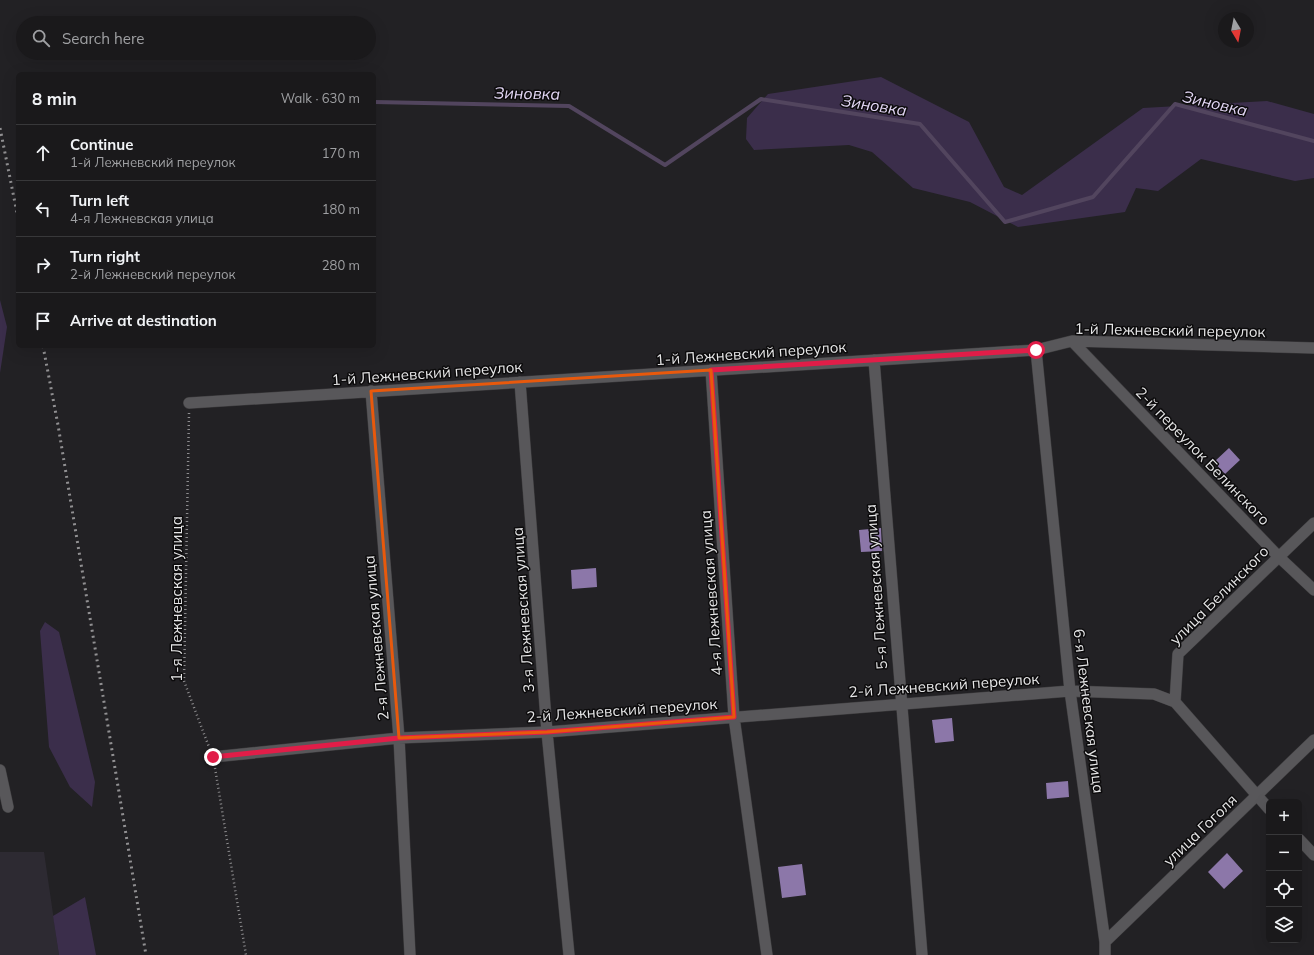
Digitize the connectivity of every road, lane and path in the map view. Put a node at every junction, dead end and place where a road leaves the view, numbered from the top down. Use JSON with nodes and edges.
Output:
{"nodes":[{"id":1,"x":1072,"y":341,"type":"junction"},
{"id":2,"x":1314,"y":348,"type":"edge"},
{"id":3,"x":1036,"y":350,"type":"junction"},
{"id":4,"x":874,"y":360,"type":"junction"},
{"id":5,"x":711,"y":370,"type":"junction"},
{"id":6,"x":520,"y":382,"type":"junction"},
{"id":7,"x":371,"y":391,"type":"junction"},
{"id":8,"x":189,"y":403,"type":"joint"},
{"id":9,"x":1314,"y":523,"type":"edge"},
{"id":10,"x":1279,"y":557,"type":"junction"},
{"id":11,"x":1314,"y":590,"type":"edge"},
{"id":12,"x":1070,"y":691,"type":"junction"},
{"id":13,"x":1175,"y":702,"type":"junction"},
{"id":14,"x":901,"y":704,"type":"junction"},
{"id":15,"x":734,"y":717,"type":"junction"},
{"id":16,"x":547,"y":732,"type":"junction"},
{"id":17,"x":399,"y":738,"type":"junction"},
{"id":18,"x":1314,"y":740,"type":"edge"},
{"id":19,"x":213,"y":757,"type":"junction"},
{"id":20,"x":0,"y":770,"type":"edge"},
{"id":21,"x":1257,"y":796,"type":"junction"},
{"id":22,"x":1266,"y":806,"type":"edge"},
{"id":23,"x":8,"y":807,"type":"dead end"},
{"id":24,"x":1302,"y":842,"type":"edge"},
{"id":25,"x":1314,"y":855,"type":"edge"},
{"id":26,"x":1105,"y":942,"type":"junction"},
{"id":27,"x":246,"y":955,"type":"edge"},
{"id":28,"x":410,"y":955,"type":"edge"},
{"id":29,"x":569,"y":955,"type":"edge"},
{"id":30,"x":767,"y":955,"type":"edge"},
{"id":31,"x":922,"y":955,"type":"edge"},
{"id":32,"x":1105,"y":955,"type":"edge"}],
"edges":[{"from":1,"to":2,"type":"street","name":"1-й Лежневский переулок"},
{"from":1,"to":3,"type":"street","name":"1-й Лежневский переулок"},
{"from":1,"to":10,"type":"street","name":"2-й переулок Белинского"},
{"from":3,"to":4,"type":"street","name":"1-й Лежневский переулок"},
{"from":3,"to":12,"type":"street","name":"6-я Лежневская улица"},
{"from":4,"to":5,"type":"street","name":"1-й Лежневский переулок"},
{"from":4,"to":14,"type":"street","name":"5-я Лежневская улица"},
{"from":5,"to":6,"type":"street","name":"1-й Лежневский переулок"},
{"from":5,"to":15,"type":"street","name":"4-я Лежневская улица"},
{"from":6,"to":7,"type":"street","name":"1-й Лежневский переулок"},
{"from":6,"to":16,"type":"street","name":"3-я Лежневская улица"},
{"from":7,"to":8,"type":"street","name":"1-й Лежневский переулок"},
{"from":7,"to":17,"type":"street","name":"2-я Лежневская улица"},
{"from":8,"to":19,"type":"path","name":"1-я Лежневская улица"},
{"from":9,"to":10,"type":"street","name":"улица Белинского"},
{"from":10,"to":11,"type":"street","name":"2-й переулок Белинского"},
{"from":10,"to":13,"type":"street","name":"улица Белинского"},
{"from":12,"to":13,"type":"street","name":"2-й Лежневский переулок"},
{"from":12,"to":14,"type":"street","name":"2-й Лежневский переулок"},
{"from":12,"to":26,"type":"street","name":"6-я Лежневская улица"},
{"from":13,"to":21,"type":"street"},
{"from":14,"to":15,"type":"street","name":"2-й Лежневский переулок"},
{"from":14,"to":31,"type":"street","name":"5-я Лежневская улица"},
{"from":15,"to":16,"type":"street","name":"2-й Лежневский переулок"},
{"from":15,"to":30,"type":"street","name":"4-я Лежневская улица"},
{"from":16,"to":17,"type":"street","name":"2-й Лежневский переулок"},
{"from":16,"to":29,"type":"street","name":"3-я Лежневская улица"},
{"from":17,"to":19,"type":"street","name":"2-й Лежневский переулок"},
{"from":17,"to":28,"type":"street","name":"2-я Лежневская улица"},
{"from":18,"to":21,"type":"street","name":"улица Гоголя"},
{"from":19,"to":27,"type":"path","name":"1-я Лежневская улица"},
{"from":20,"to":23,"type":"street"},
{"from":21,"to":22,"type":"street"},
{"from":21,"to":26,"type":"street","name":"улица Гоголя"},
{"from":24,"to":25,"type":"street"},
{"from":26,"to":32,"type":"street","name":"6-я Лежневская улица"}]}
